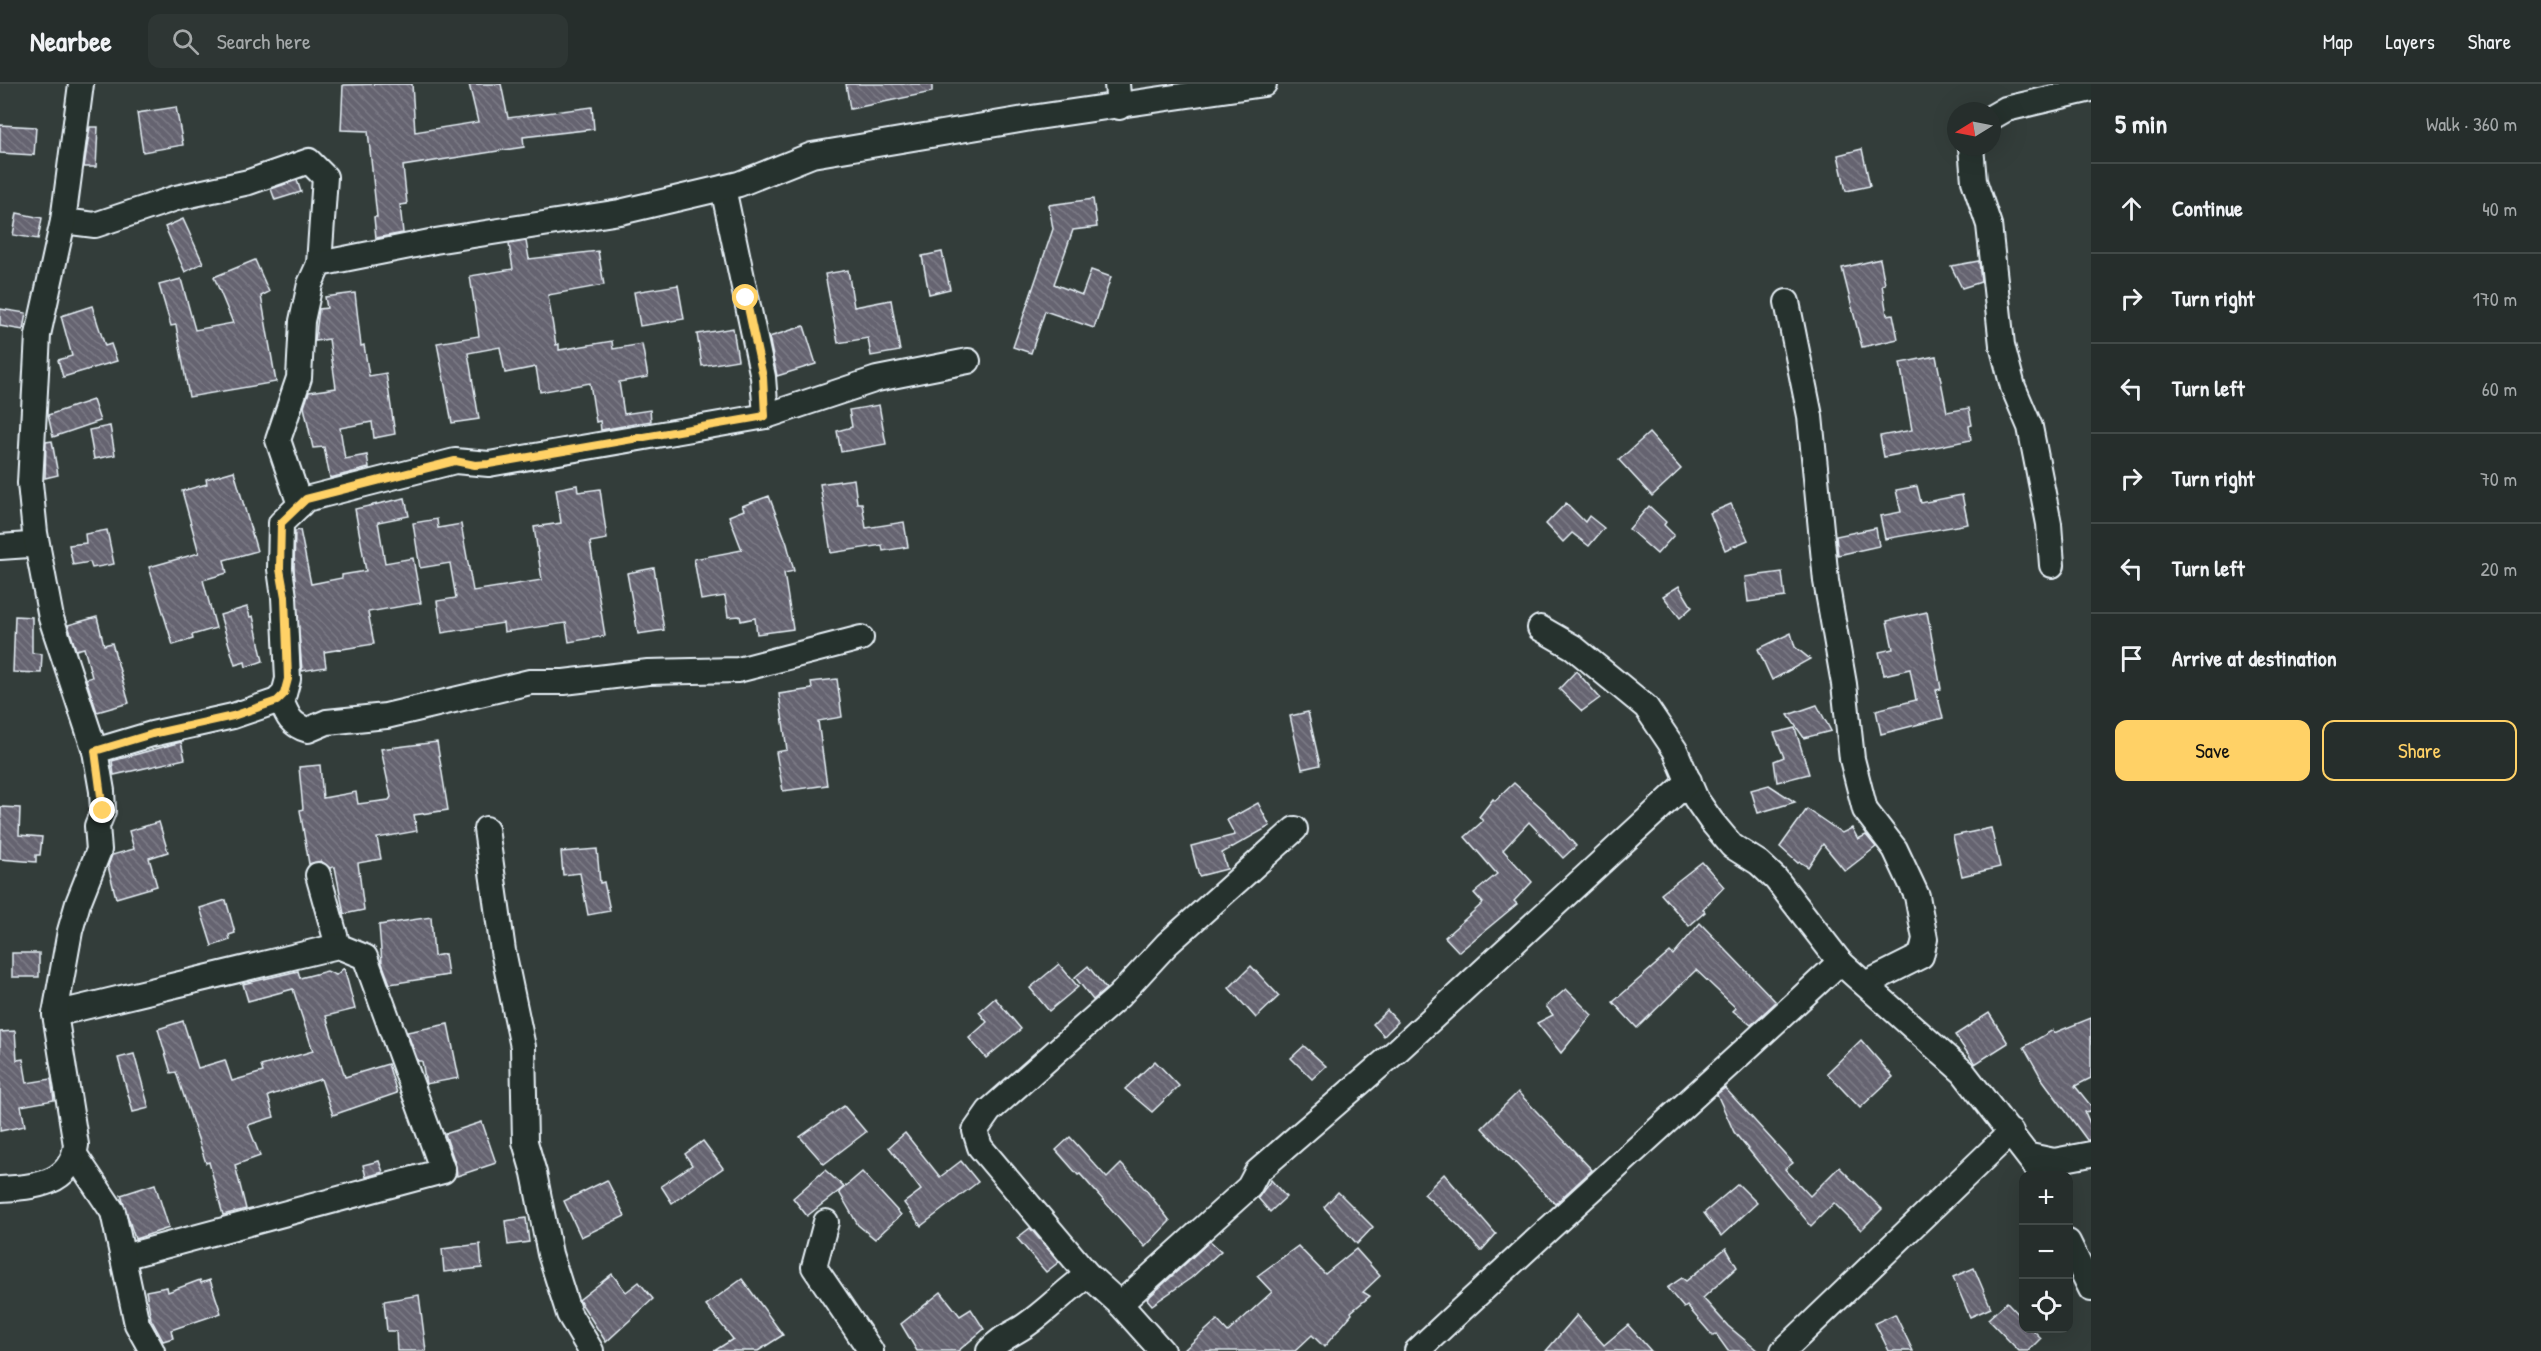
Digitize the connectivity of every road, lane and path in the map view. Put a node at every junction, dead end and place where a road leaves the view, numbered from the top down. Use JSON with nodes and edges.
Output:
{"nodes":[{"id":1,"x":81,"y":84,"type":"edge"},
{"id":2,"x":1264,"y":84,"type":"edge"},
{"id":3,"x":2091,"y":89,"type":"edge"},
{"id":4,"x":1118,"y":95,"type":"edge"},
{"id":5,"x":2001,"y":112,"type":"edge"},
{"id":6,"x":1972,"y":156,"type":"edge"},
{"id":7,"x":723,"y":188,"type":"junction"},
{"id":8,"x":63,"y":222,"type":"junction"},
{"id":9,"x":319,"y":264,"type":"junction"},
{"id":10,"x":1788,"y":302,"type":"dead end"},
{"id":11,"x":968,"y":361,"type":"dead end"},
{"id":12,"x":765,"y":416,"type":"junction"},
{"id":13,"x":300,"y":505,"type":"junction"},
{"id":14,"x":29,"y":546,"type":"dead end"},
{"id":15,"x":0,"y":547,"type":"edge"},
{"id":16,"x":2052,"y":565,"type":"dead end"},
{"id":17,"x":1540,"y":628,"type":"dead end"},
{"id":18,"x":861,"y":638,"type":"dead end"},
{"id":19,"x":280,"y":698,"type":"junction"},
{"id":20,"x":95,"y":751,"type":"junction"},
{"id":21,"x":1689,"y":781,"type":"junction"},
{"id":22,"x":1295,"y":829,"type":"dead end"},
{"id":23,"x":486,"y":830,"type":"dead end"},
{"id":24,"x":318,"y":875,"type":"dead end"},
{"id":25,"x":338,"y":946,"type":"junction"},
{"id":26,"x":1840,"y":962,"type":"junction"},
{"id":27,"x":1865,"y":984,"type":"junction"},
{"id":28,"x":55,"y":1014,"type":"junction"},
{"id":29,"x":2011,"y":1132,"type":"junction"},
{"id":30,"x":2091,"y":1154,"type":"edge"},
{"id":31,"x":75,"y":1155,"type":"junction"},
{"id":32,"x":2043,"y":1167,"type":"edge"},
{"id":33,"x":0,"y":1189,"type":"edge"},
{"id":34,"x":826,"y":1222,"type":"dead end"},
{"id":35,"x":2073,"y":1252,"type":"edge"},
{"id":36,"x":123,"y":1257,"type":"junction"},
{"id":37,"x":1088,"y":1275,"type":"junction"},
{"id":38,"x":2091,"y":1289,"type":"edge"},
{"id":39,"x":1120,"y":1304,"type":"junction"},
{"id":40,"x":152,"y":1351,"type":"edge"},
{"id":41,"x":591,"y":1351,"type":"edge"},
{"id":42,"x":871,"y":1351,"type":"edge"},
{"id":43,"x":989,"y":1351,"type":"edge"},
{"id":44,"x":1162,"y":1351,"type":"edge"},
{"id":45,"x":1417,"y":1351,"type":"edge"},
{"id":46,"x":1783,"y":1351,"type":"edge"}],
"edges":[{"from":1,"to":8,"type":"street"},
{"from":2,"to":4,"type":"street"},
{"from":3,"to":5,"type":"street"},
{"from":4,"to":7,"type":"street"},
{"from":6,"to":16,"type":"street"},
{"from":7,"to":9,"type":"street"},
{"from":7,"to":12,"type":"street"},
{"from":8,"to":9,"type":"street"},
{"from":8,"to":20,"type":"street"},
{"from":9,"to":13,"type":"street"},
{"from":10,"to":27,"type":"street"},
{"from":11,"to":12,"type":"street"},
{"from":12,"to":13,"type":"street"},
{"from":13,"to":19,"type":"street"},
{"from":14,"to":15,"type":"street"},
{"from":17,"to":21,"type":"street"},
{"from":18,"to":19,"type":"street"},
{"from":19,"to":20,"type":"street"},
{"from":20,"to":28,"type":"street"},
{"from":21,"to":26,"type":"street"},
{"from":21,"to":39,"type":"street"},
{"from":22,"to":37,"type":"street"},
{"from":23,"to":41,"type":"street"},
{"from":24,"to":25,"type":"street"},
{"from":25,"to":28,"type":"street"},
{"from":25,"to":36,"type":"street"},
{"from":26,"to":27,"type":"street"},
{"from":26,"to":45,"type":"street"},
{"from":27,"to":29,"type":"street"},
{"from":28,"to":31,"type":"street"},
{"from":29,"to":32,"type":"street"},
{"from":29,"to":46,"type":"street"},
{"from":30,"to":32,"type":"street"},
{"from":31,"to":33,"type":"street"},
{"from":31,"to":36,"type":"street"},
{"from":34,"to":42,"type":"street"},
{"from":35,"to":38,"type":"street"},
{"from":36,"to":40,"type":"street"},
{"from":37,"to":39,"type":"street"},
{"from":37,"to":43,"type":"street"},
{"from":39,"to":44,"type":"street"}]}
